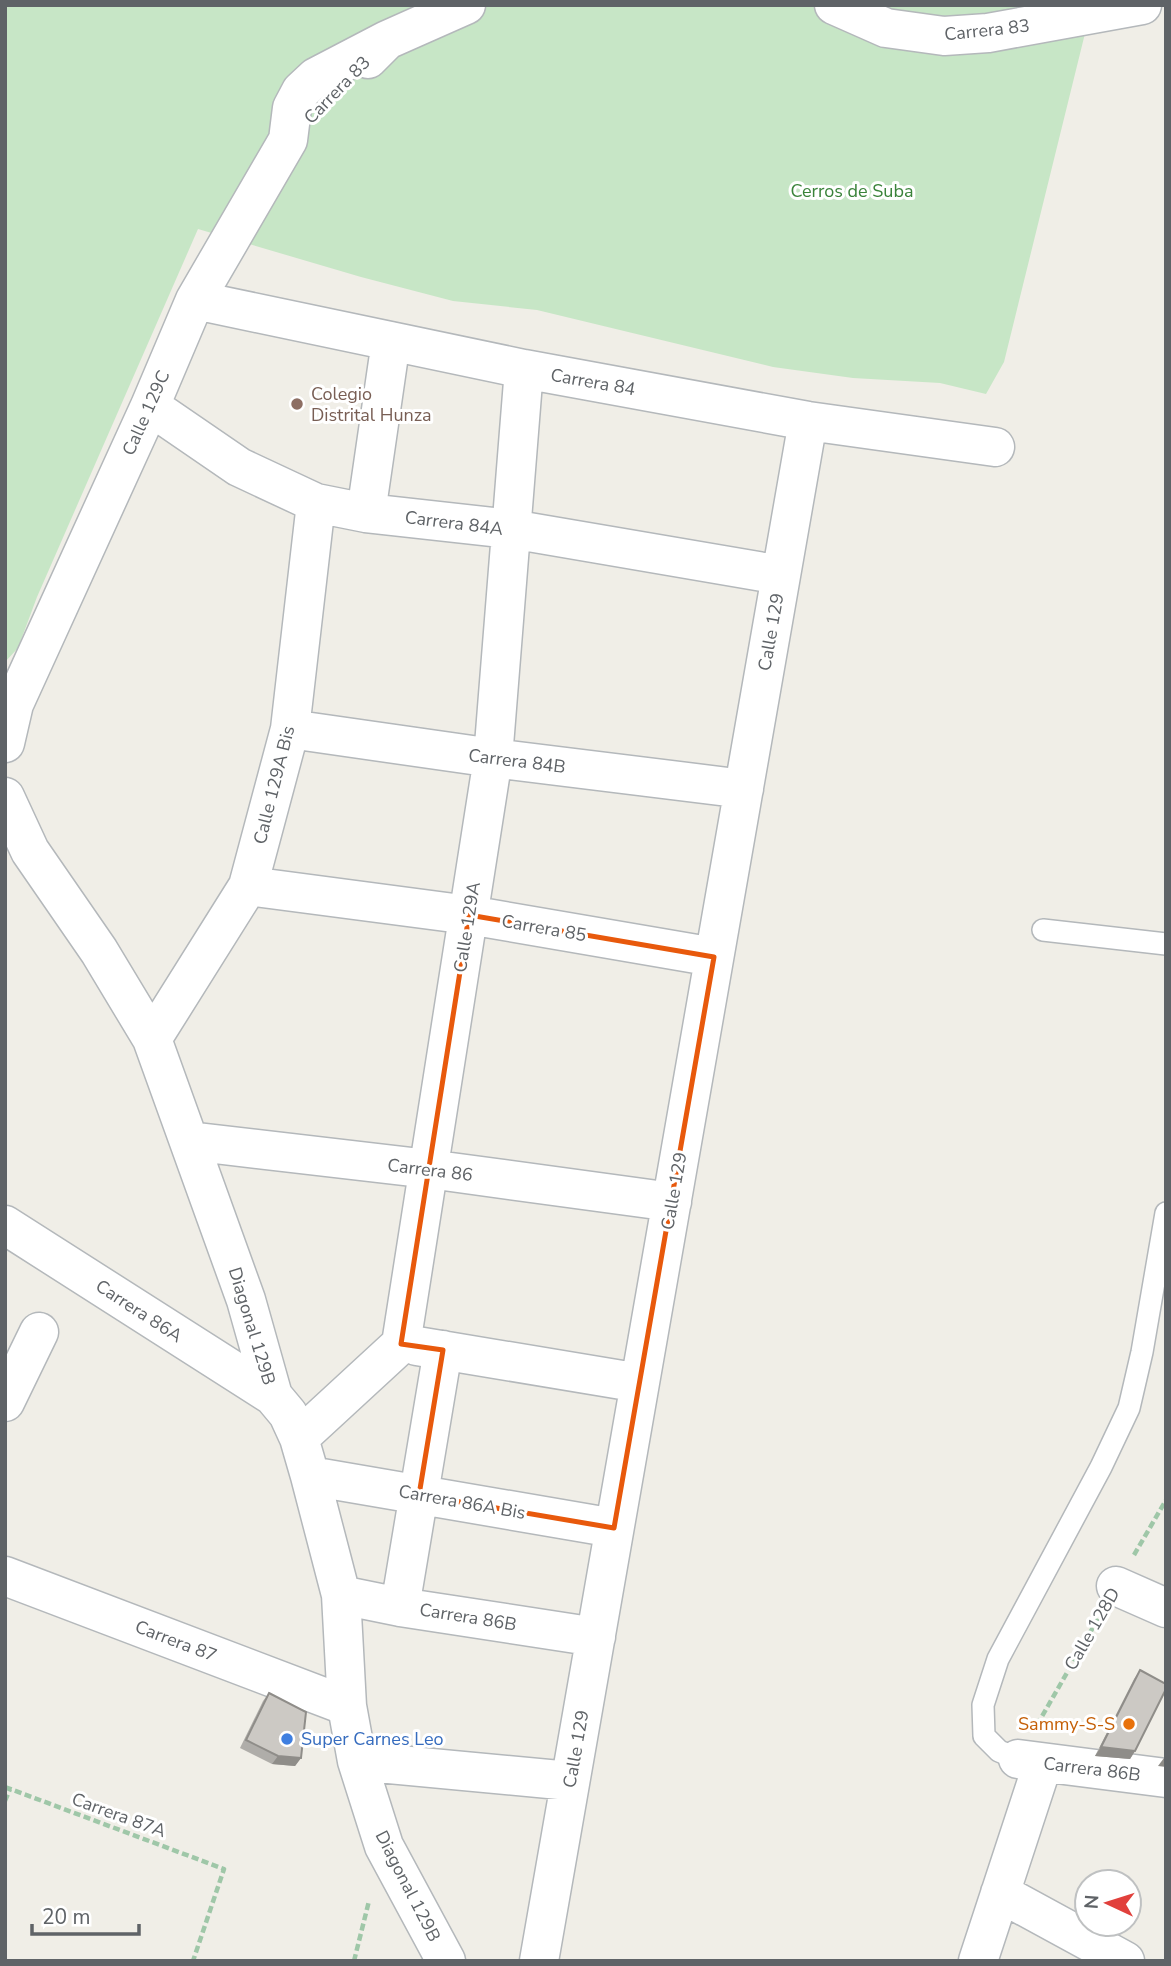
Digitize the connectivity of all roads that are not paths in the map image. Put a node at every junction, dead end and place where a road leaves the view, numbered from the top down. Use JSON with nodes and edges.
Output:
{"nodes":[{"id":1,"x":466,"y":5,"type":"edge"},
{"id":2,"x":834,"y":5,"type":"edge"},
{"id":3,"x":1142,"y":5,"type":"edge"},
{"id":4,"x":387,"y":40,"type":"junction"},
{"id":5,"x":301,"y":91,"type":"joint"},
{"id":6,"x":288,"y":140,"type":"junction"},
{"id":7,"x":195,"y":300,"type":"junction"},
{"id":8,"x":391,"y":341,"type":"junction"},
{"id":9,"x":524,"y":369,"type":"junction"},
{"id":10,"x":150,"y":406,"type":"junction"},
{"id":11,"x":808,"y":421,"type":"junction"},
{"id":12,"x":995,"y":447,"type":"dead end"},
{"id":13,"x":316,"y":503,"type":"junction"},
{"id":14,"x":366,"y":513,"type":"junction"},
{"id":15,"x":511,"y":529,"type":"junction"},
{"id":16,"x":781,"y":575,"type":"junction"},
{"id":17,"x":10,"y":703,"type":"edge"},
{"id":18,"x":290,"y":729,"type":"junction"},
{"id":19,"x":5,"y":743,"type":"edge"},
{"id":20,"x":493,"y":758,"type":"junction"},
{"id":21,"x":744,"y":789,"type":"junction"},
{"id":22,"x":5,"y":797,"type":"edge"},
{"id":23,"x":248,"y":886,"type":"junction"},
{"id":24,"x":469,"y":915,"type":"junction"},
{"id":25,"x":1044,"y":930,"type":"dead end"},
{"id":26,"x":1166,"y":944,"type":"edge"},
{"id":27,"x":714,"y":957,"type":"junction"},
{"id":28,"x":152,"y":1040,"type":"junction"},
{"id":29,"x":189,"y":1141,"type":"junction"},
{"id":30,"x":429,"y":1169,"type":"junction"},
{"id":31,"x":672,"y":1202,"type":"junction"},
{"id":32,"x":1166,"y":1213,"type":"edge"},
{"id":33,"x":5,"y":1225,"type":"edge"},
{"id":34,"x":39,"y":1332,"type":"dead end"},
{"id":35,"x":401,"y":1344,"type":"junction"},
{"id":36,"x":443,"y":1349,"type":"junction"},
{"id":37,"x":640,"y":1383,"type":"junction"},
{"id":38,"x":273,"y":1396,"type":"junction"},
{"id":39,"x":5,"y":1402,"type":"edge"},
{"id":40,"x":299,"y":1438,"type":"junction"},
{"id":41,"x":310,"y":1476,"type":"junction"},
{"id":42,"x":419,"y":1495,"type":"junction"},
{"id":43,"x":614,"y":1528,"type":"junction"},
{"id":44,"x":5,"y":1576,"type":"edge"},
{"id":45,"x":1116,"y":1586,"type":"road end"},
{"id":46,"x":341,"y":1595,"type":"junction"},
{"id":47,"x":400,"y":1607,"type":"junction"},
{"id":48,"x":1166,"y":1608,"type":"edge"},
{"id":49,"x":596,"y":1637,"type":"junction"},
{"id":50,"x":346,"y":1706,"type":"junction"},
{"id":51,"x":358,"y":1761,"type":"junction"},
{"id":52,"x":1030,"y":1761,"type":"junction"},
{"id":53,"x":1166,"y":1778,"type":"edge"},
{"id":54,"x":570,"y":1781,"type":"junction"},
{"id":55,"x":1000,"y":1893,"type":"junction"},
{"id":56,"x":446,"y":1961,"type":"edge"},
{"id":57,"x":539,"y":1961,"type":"edge"},
{"id":58,"x":978,"y":1961,"type":"edge"},
{"id":59,"x":1125,"y":1961,"type":"edge"}],
"edges":[{"from":1,"to":4,"type":"street","name":"Carrera 83"},
{"from":2,"to":3,"type":"street","name":"Carrera 83"},
{"from":4,"to":5,"type":"street","name":"Carrera 83"},
{"from":4,"to":6,"type":"street","name":"Carrera 83"},
{"from":5,"to":6,"type":"street","name":"Calle 129C"},
{"from":6,"to":7,"type":"street","name":"Calle 129C"},
{"from":7,"to":8,"type":"street","name":"Carrera 84"},
{"from":7,"to":10,"type":"street","name":"Calle 129C"},
{"from":8,"to":9,"type":"street","name":"Carrera 84"},
{"from":8,"to":14,"type":"street"},
{"from":9,"to":11,"type":"street","name":"Carrera 84"},
{"from":9,"to":15,"type":"street","name":"Calle 129A"},
{"from":10,"to":13,"type":"street","name":"Carrera 84A"},
{"from":10,"to":17,"type":"street","name":"Calle 129C"},
{"from":11,"to":12,"type":"street","name":"Carrera 84"},
{"from":11,"to":16,"type":"street","name":"Calle 129"},
{"from":13,"to":14,"type":"street","name":"Carrera 84A"},
{"from":13,"to":18,"type":"street","name":"Calle 129A Bis"},
{"from":14,"to":15,"type":"street","name":"Carrera 84A"},
{"from":15,"to":16,"type":"street","name":"Carrera 84A"},
{"from":15,"to":20,"type":"street","name":"Calle 129A"},
{"from":16,"to":21,"type":"street","name":"Calle 129"},
{"from":17,"to":19,"type":"street","name":"Calle 129C"},
{"from":18,"to":20,"type":"street","name":"Carrera 84B"},
{"from":18,"to":23,"type":"street","name":"Calle 129A Bis"},
{"from":20,"to":21,"type":"street","name":"Carrera 84B"},
{"from":20,"to":24,"type":"street","name":"Calle 129A"},
{"from":21,"to":27,"type":"street","name":"Calle 129"},
{"from":22,"to":28,"type":"street","name":"Diagonal 129B"},
{"from":23,"to":24,"type":"street","name":"Carrera 85"},
{"from":23,"to":28,"type":"street","name":"Calle 129A Bis"},
{"from":24,"to":27,"type":"street","name":"Carrera 85"},
{"from":24,"to":30,"type":"street","name":"Calle 129A"},
{"from":25,"to":26,"type":"lane"},
{"from":27,"to":31,"type":"street","name":"Calle 129"},
{"from":28,"to":29,"type":"street","name":"Diagonal 129B"},
{"from":29,"to":30,"type":"street","name":"Carrera 86"},
{"from":29,"to":38,"type":"street","name":"Diagonal 129B"},
{"from":30,"to":31,"type":"street","name":"Carrera 86"},
{"from":30,"to":35,"type":"street","name":"Calle 129A"},
{"from":31,"to":37,"type":"street","name":"Calle 129"},
{"from":32,"to":52,"type":"lane"},
{"from":33,"to":38,"type":"street","name":"Carrera 86A"},
{"from":34,"to":39,"type":"street"},
{"from":35,"to":36,"type":"street"},
{"from":35,"to":40,"type":"street"},
{"from":36,"to":37,"type":"street"},
{"from":36,"to":42,"type":"street"},
{"from":37,"to":43,"type":"street","name":"Calle 129"},
{"from":38,"to":40,"type":"street","name":"Diagonal 129B"},
{"from":40,"to":41,"type":"street","name":"Diagonal 129B"},
{"from":41,"to":42,"type":"street","name":"Carrera 86A Bis"},
{"from":41,"to":46,"type":"street","name":"Diagonal 129B"},
{"from":42,"to":43,"type":"street","name":"Carrera 86A Bis"},
{"from":42,"to":47,"type":"street"},
{"from":43,"to":49,"type":"street","name":"Calle 129"},
{"from":44,"to":50,"type":"street","name":"Carrera 87"},
{"from":45,"to":48,"type":"street"},
{"from":46,"to":47,"type":"street","name":"Carrera 86B"},
{"from":46,"to":50,"type":"street","name":"Diagonal 129B"},
{"from":47,"to":49,"type":"street","name":"Carrera 86B"},
{"from":49,"to":54,"type":"street","name":"Calle 129"},
{"from":50,"to":51,"type":"street","name":"Diagonal 129B"},
{"from":51,"to":54,"type":"street"},
{"from":51,"to":56,"type":"street","name":"Diagonal 129B"},
{"from":52,"to":53,"type":"street","name":"Carrera 86B"},
{"from":52,"to":55,"type":"street"},
{"from":54,"to":57,"type":"street","name":"Calle 129"},
{"from":55,"to":58,"type":"street"},
{"from":55,"to":59,"type":"street"}]}
